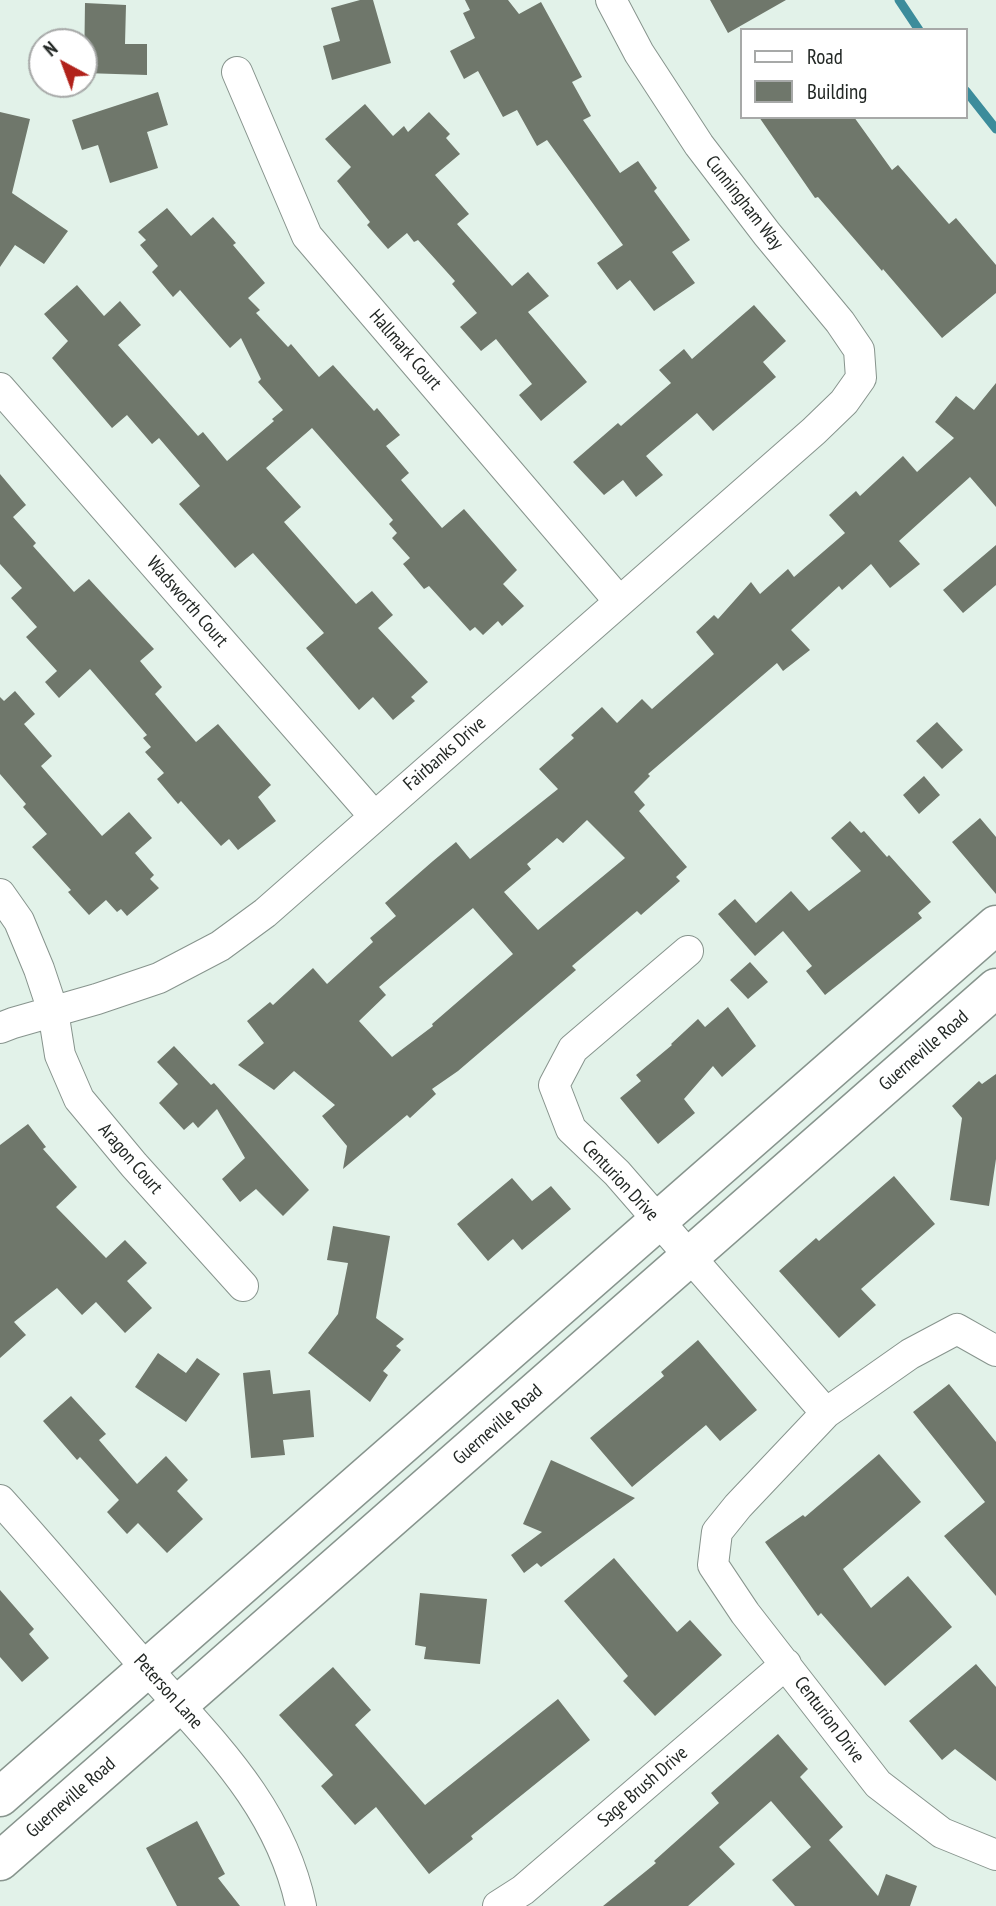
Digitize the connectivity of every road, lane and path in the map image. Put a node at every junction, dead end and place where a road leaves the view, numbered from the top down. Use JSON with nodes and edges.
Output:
{"nodes":[{"id":1,"x":611,"y":0,"type":"edge"},
{"id":2,"x":237,"y":72,"type":"dead end"},
{"id":3,"x":0,"y":388,"type":"edge"},
{"id":4,"x":844,"y":402,"type":"joint"},
{"id":5,"x":619,"y":601,"type":"junction"},
{"id":6,"x":374,"y":816,"type":"junction"},
{"id":7,"x":0,"y":894,"type":"edge"},
{"id":8,"x":996,"y":925,"type":"edge"},
{"id":9,"x":688,"y":951,"type":"dead end"},
{"id":10,"x":996,"y":988,"type":"edge"},
{"id":11,"x":53,"y":1011,"type":"junction"},
{"id":12,"x":0,"y":1028,"type":"edge"},
{"id":13,"x":658,"y":1222,"type":"junction"},
{"id":14,"x":691,"y":1256,"type":"junction"},
{"id":15,"x":243,"y":1286,"type":"dead end"},
{"id":16,"x":996,"y":1351,"type":"edge"},
{"id":17,"x":826,"y":1413,"type":"junction"},
{"id":18,"x":0,"y":1500,"type":"edge"},
{"id":19,"x":786,"y":1664,"type":"junction"},
{"id":20,"x":147,"y":1669,"type":"junction"},
{"id":21,"x":178,"y":1704,"type":"junction"},
{"id":22,"x":0,"y":1797,"type":"edge"},
{"id":23,"x":996,"y":1855,"type":"edge"},
{"id":24,"x":0,"y":1861,"type":"edge"},
{"id":25,"x":301,"y":1906,"type":"edge"},
{"id":26,"x":498,"y":1906,"type":"edge"}],
"edges":[{"from":1,"to":4,"type":"street","name":"Cunningham Way"},
{"from":2,"to":5,"type":"street","name":"Hallmark Court"},
{"from":3,"to":6,"type":"street","name":"Wadsworth Court"},
{"from":4,"to":5,"type":"street","name":"Fairbanks Drive"},
{"from":5,"to":6,"type":"street","name":"Fairbanks Drive"},
{"from":6,"to":11,"type":"street","name":"Fairbanks Drive"},
{"from":7,"to":11,"type":"street","name":"Aragon Court"},
{"from":8,"to":13,"type":"main road"},
{"from":9,"to":13,"type":"street","name":"Centurion Drive"},
{"from":10,"to":14,"type":"main road","name":"Guerneville Road"},
{"from":11,"to":12,"type":"street","name":"Fairbanks Drive"},
{"from":11,"to":15,"type":"street","name":"Aragon Court"},
{"from":13,"to":14,"type":"street","name":"Centurion Drive"},
{"from":13,"to":20,"type":"main road"},
{"from":14,"to":17,"type":"street","name":"Centurion Drive"},
{"from":14,"to":21,"type":"main road","name":"Guerneville Road"},
{"from":16,"to":17,"type":"street","name":"Centurion Drive"},
{"from":17,"to":19,"type":"street","name":"Centurion Drive"},
{"from":18,"to":20,"type":"street","name":"Peterson Lane"},
{"from":19,"to":23,"type":"street","name":"Centurion Drive"},
{"from":19,"to":26,"type":"street","name":"Sage Brush Drive"},
{"from":20,"to":21,"type":"street","name":"Peterson Lane"},
{"from":20,"to":22,"type":"main road"},
{"from":21,"to":24,"type":"main road","name":"Guerneville Road"},
{"from":21,"to":25,"type":"street","name":"Peterson Lane"}]}
